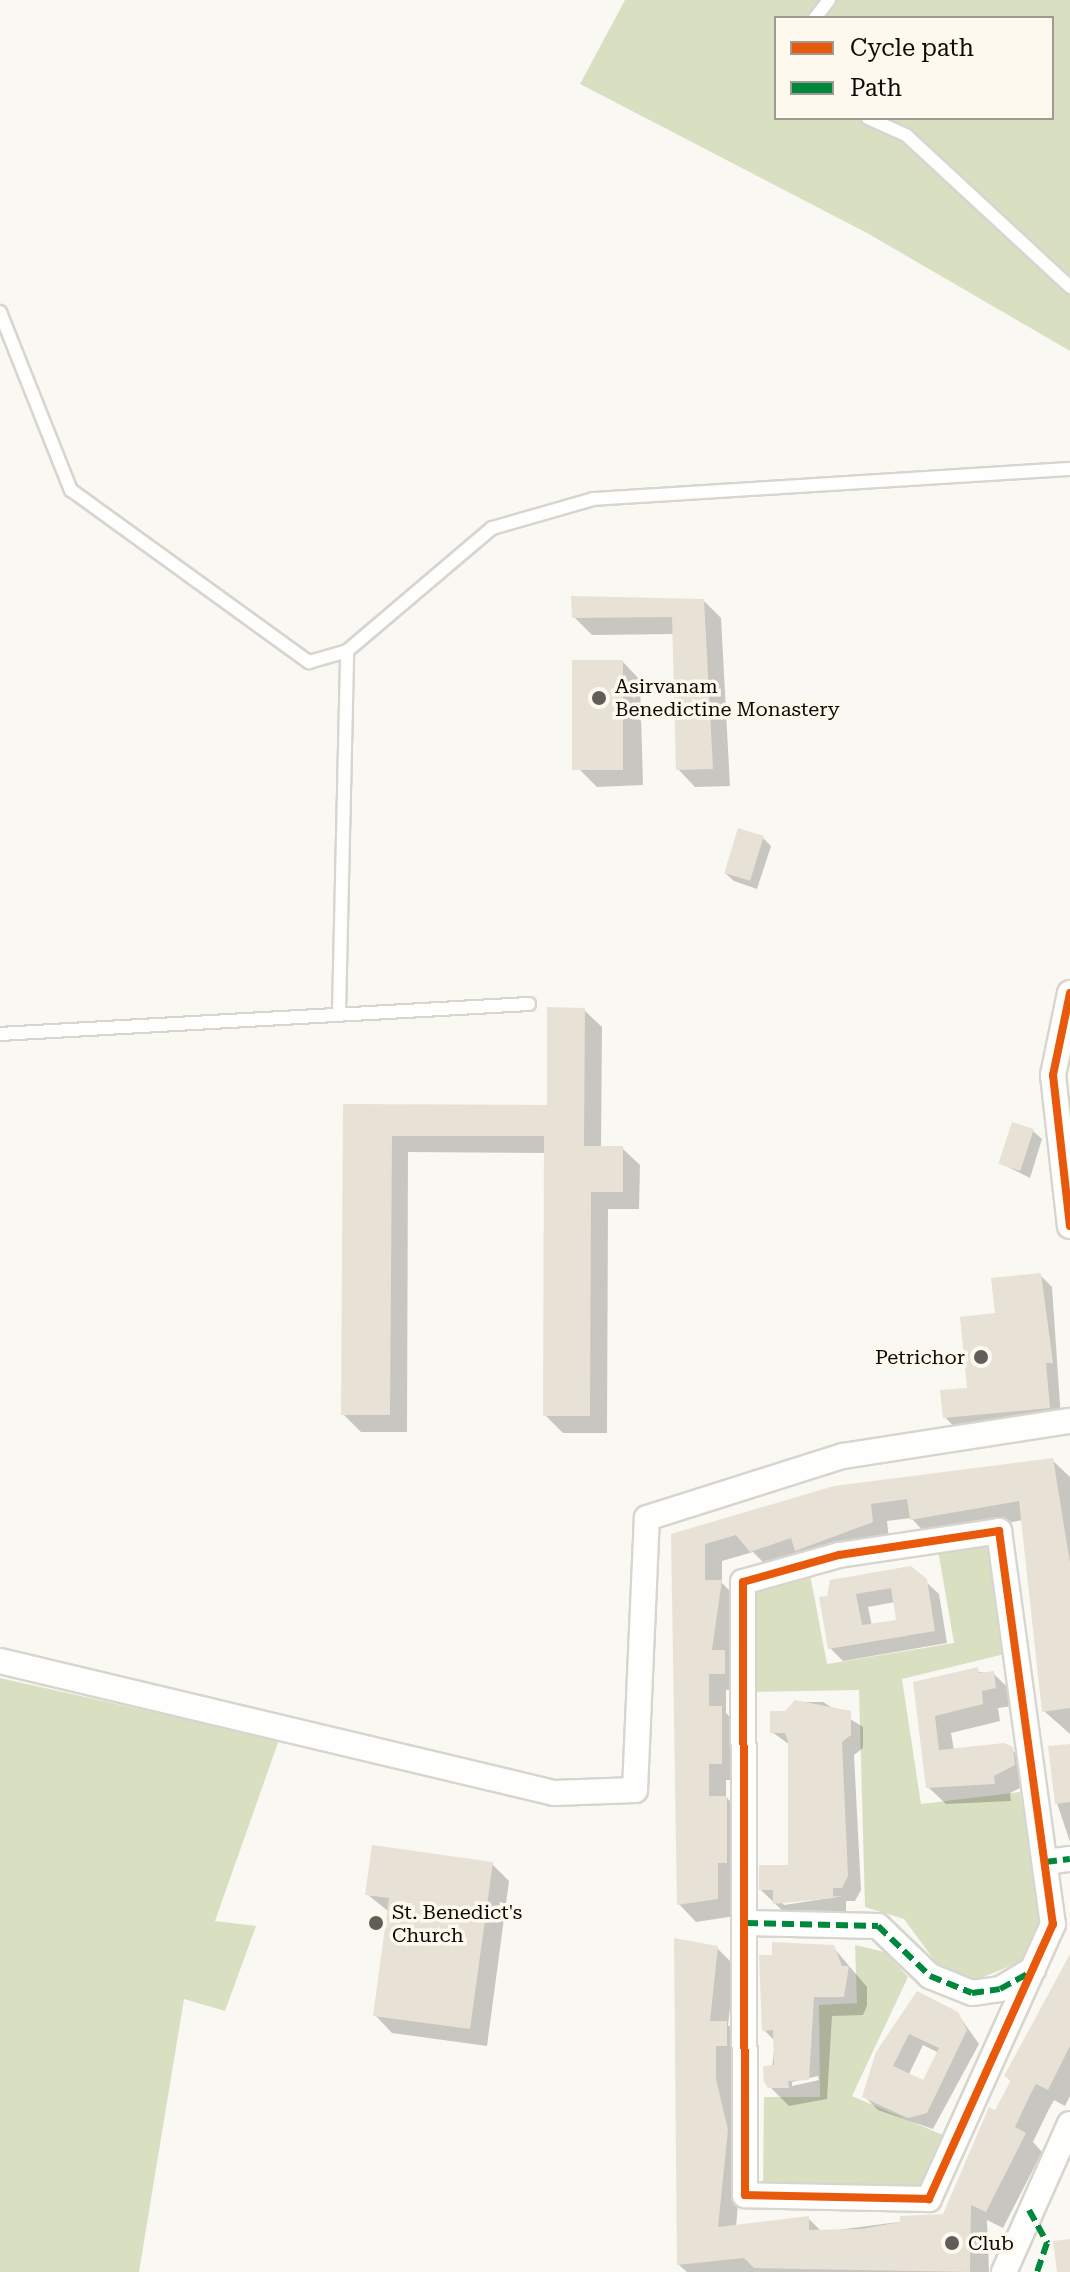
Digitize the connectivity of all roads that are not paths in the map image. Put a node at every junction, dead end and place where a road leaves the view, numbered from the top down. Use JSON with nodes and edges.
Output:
{"nodes":[{"id":1,"x":829,"y":0,"type":"edge"},
{"id":2,"x":817,"y":16,"type":"edge"},
{"id":3,"x":872,"y":120,"type":"edge"},
{"id":4,"x":1070,"y":287,"type":"edge"},
{"id":5,"x":0,"y":312,"type":"edge"},
{"id":6,"x":1070,"y":469,"type":"edge"},
{"id":7,"x":347,"y":651,"type":"junction"},
{"id":8,"x":1070,"y":993,"type":"edge"},
{"id":9,"x":529,"y":1004,"type":"dead end"},
{"id":10,"x":339,"y":1012,"type":"junction"},
{"id":11,"x":0,"y":1034,"type":"edge"},
{"id":12,"x":1070,"y":1226,"type":"edge"},
{"id":13,"x":1070,"y":1421,"type":"edge"},
{"id":14,"x":0,"y":1661,"type":"edge"},
{"id":15,"x":1070,"y":1859,"type":"edge"},
{"id":16,"x":1045,"y":1862,"type":"junction"},
{"id":17,"x":746,"y":1923,"type":"junction"},
{"id":18,"x":1035,"y":1967,"type":"junction"},
{"id":19,"x":1068,"y":2133,"type":"edge"},
{"id":20,"x":1004,"y":2272,"type":"edge"}],
"edges":[{"from":1,"to":2,"type":"lane"},
{"from":3,"to":4,"type":"lane"},
{"from":5,"to":7,"type":"lane"},
{"from":6,"to":7,"type":"lane"},
{"from":7,"to":10,"type":"lane"},
{"from":8,"to":12,"type":"street"},
{"from":9,"to":10,"type":"lane"},
{"from":10,"to":11,"type":"lane"},
{"from":13,"to":14,"type":"street"},
{"from":15,"to":16,"type":"street"},
{"from":16,"to":17,"type":"street"},
{"from":16,"to":18,"type":"street"},
{"from":17,"to":18,"type":"street"},
{"from":17,"to":18,"type":"street"},
{"from":19,"to":20,"type":"street"}]}
